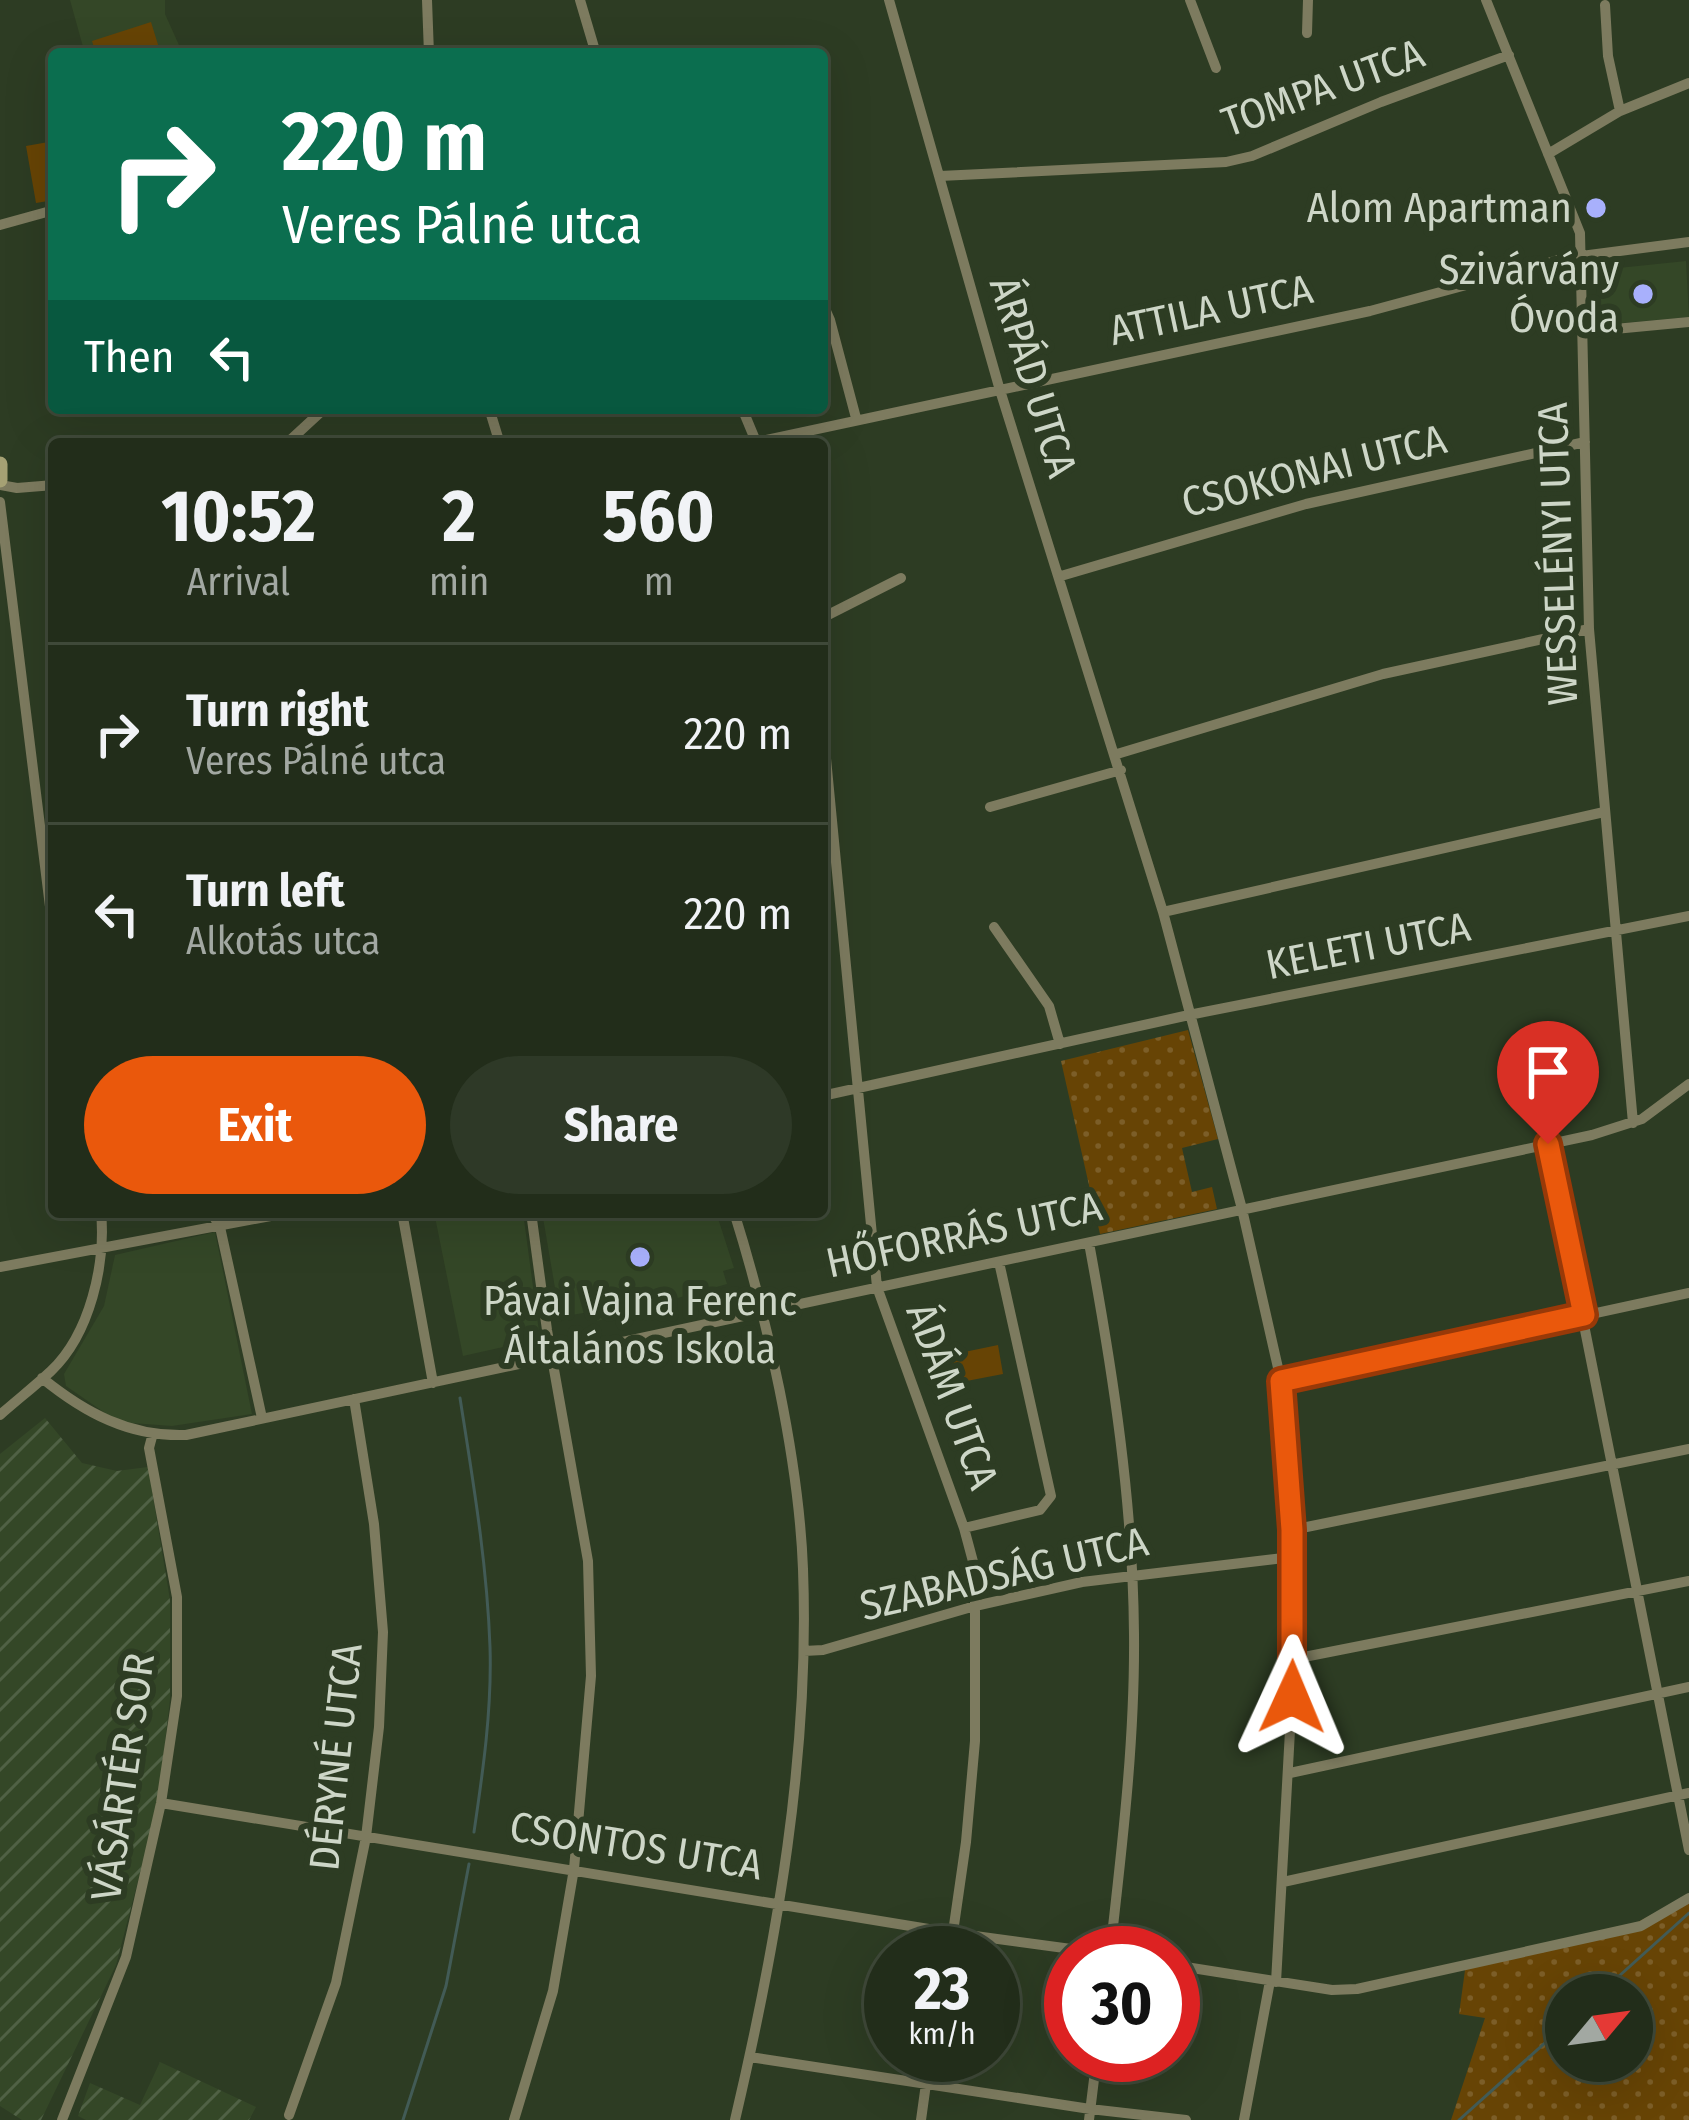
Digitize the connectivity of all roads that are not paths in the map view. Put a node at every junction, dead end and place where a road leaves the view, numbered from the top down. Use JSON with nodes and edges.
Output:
{"nodes":[{"id":1,"x":427,"y":0,"type":"edge"},
{"id":2,"x":580,"y":0,"type":"edge"},
{"id":3,"x":890,"y":0,"type":"edge"},
{"id":4,"x":1190,"y":0,"type":"edge"},
{"id":5,"x":1308,"y":0,"type":"edge"},
{"id":6,"x":1486,"y":0,"type":"edge"},
{"id":7,"x":1605,"y":5,"type":"dead end"},
{"id":8,"x":1307,"y":33,"type":"dead end"},
{"id":9,"x":429,"y":48,"type":"edge"},
{"id":10,"x":594,"y":48,"type":"edge"},
{"id":11,"x":1509,"y":55,"type":"junction"},
{"id":12,"x":1216,"y":68,"type":"dead end"},
{"id":13,"x":1689,"y":83,"type":"edge"},
{"id":14,"x":1621,"y":111,"type":"junction"},
{"id":15,"x":1548,"y":154,"type":"junction"},
{"id":16,"x":940,"y":176,"type":"junction"},
{"id":17,"x":48,"y":212,"type":"edge"},
{"id":18,"x":0,"y":225,"type":"edge"},
{"id":19,"x":1689,"y":242,"type":"edge"},
{"id":20,"x":1581,"y":255,"type":"junction"},
{"id":21,"x":828,"y":322,"type":"edge"},
{"id":22,"x":1689,"y":322,"type":"edge"},
{"id":23,"x":1583,"y":332,"type":"junction"},
{"id":24,"x":999,"y":387,"type":"junction"},
{"id":25,"x":318,"y":414,"type":"edge"},
{"id":26,"x":856,"y":418,"type":"junction"},
{"id":27,"x":292,"y":438,"type":"edge"},
{"id":28,"x":774,"y":438,"type":"edge"},
{"id":29,"x":1586,"y":442,"type":"junction"},
{"id":30,"x":0,"y":464,"type":"edge"},
{"id":31,"x":0,"y":482,"type":"edge"},
{"id":32,"x":48,"y":485,"type":"edge"},
{"id":33,"x":0,"y":502,"type":"edge"},
{"id":34,"x":1060,"y":576,"type":"junction"},
{"id":35,"x":901,"y":578,"type":"dead end"},
{"id":36,"x":828,"y":616,"type":"edge"},
{"id":37,"x":1589,"y":629,"type":"junction"},
{"id":38,"x":1117,"y":754,"type":"junction"},
{"id":39,"x":1121,"y":770,"type":"junction"},
{"id":40,"x":828,"y":782,"type":"edge"},
{"id":41,"x":990,"y":807,"type":"dead end"},
{"id":42,"x":1604,"y":812,"type":"junction"},
{"id":43,"x":48,"y":890,"type":"edge"},
{"id":44,"x":1163,"y":912,"type":"junction"},
{"id":45,"x":1689,"y":916,"type":"edge"},
{"id":46,"x":994,"y":927,"type":"dead end"},
{"id":47,"x":1618,"y":930,"type":"junction"},
{"id":48,"x":1189,"y":1015,"type":"junction"},
{"id":49,"x":1060,"y":1045,"type":"junction"},
{"id":50,"x":1689,"y":1084,"type":"edge"},
{"id":51,"x":856,"y":1088,"type":"junction"},
{"id":52,"x":828,"y":1095,"type":"edge"},
{"id":53,"x":1633,"y":1123,"type":"junction"},
{"id":54,"x":1548,"y":1144,"type":"junction"},
{"id":55,"x":1242,"y":1209,"type":"junction"},
{"id":56,"x":101,"y":1218,"type":"edge"},
{"id":57,"x":215,"y":1218,"type":"edge"},
{"id":58,"x":263,"y":1218,"type":"edge"},
{"id":59,"x":403,"y":1218,"type":"edge"},
{"id":60,"x":532,"y":1218,"type":"edge"},
{"id":61,"x":736,"y":1218,"type":"edge"},
{"id":62,"x":220,"y":1227,"type":"junction"},
{"id":63,"x":1089,"y":1243,"type":"junction"},
{"id":64,"x":102,"y":1247,"type":"junction"},
{"id":65,"x":999,"y":1262,"type":"junction"},
{"id":66,"x":0,"y":1268,"type":"edge"},
{"id":67,"x":877,"y":1288,"type":"junction"},
{"id":68,"x":1689,"y":1293,"type":"edge"},
{"id":69,"x":761,"y":1312,"type":"junction"},
{"id":70,"x":1584,"y":1315,"type":"junction"},
{"id":71,"x":553,"y":1357,"type":"junction"},
{"id":72,"x":42,"y":1378,"type":"junction"},
{"id":73,"x":1281,"y":1381,"type":"junction"},
{"id":74,"x":434,"y":1383,"type":"junction"},
{"id":75,"x":354,"y":1399,"type":"junction"},
{"id":76,"x":0,"y":1414,"type":"edge"},
{"id":77,"x":262,"y":1418,"type":"junction"},
{"id":78,"x":153,"y":1433,"type":"junction"},
{"id":79,"x":1689,"y":1449,"type":"edge"},
{"id":80,"x":1613,"y":1465,"type":"junction"},
{"id":81,"x":964,"y":1528,"type":"junction"},
{"id":82,"x":1292,"y":1530,"type":"junction"},
{"id":83,"x":1292,"y":1557,"type":"junction"},
{"id":84,"x":1131,"y":1574,"type":"junction"},
{"id":85,"x":1689,"y":1581,"type":"edge"},
{"id":86,"x":1639,"y":1591,"type":"junction"},
{"id":87,"x":975,"y":1606,"type":"junction"},
{"id":88,"x":804,"y":1651,"type":"junction"},
{"id":89,"x":1294,"y":1659,"type":"junction"},
{"id":90,"x":1689,"y":1687,"type":"edge"},
{"id":91,"x":1660,"y":1693,"type":"junction"},
{"id":92,"x":1290,"y":1773,"type":"junction"},
{"id":93,"x":1684,"y":1794,"type":"edge"},
{"id":94,"x":161,"y":1803,"type":"junction"},
{"id":95,"x":366,"y":1837,"type":"junction"},
{"id":96,"x":1689,"y":1850,"type":"edge"},
{"id":97,"x":574,"y":1869,"type":"junction"},
{"id":98,"x":1283,"y":1882,"type":"junction"},
{"id":99,"x":1689,"y":1898,"type":"edge"},
{"id":100,"x":779,"y":1903,"type":"junction"},
{"id":101,"x":908,"y":1926,"type":"edge"},
{"id":102,"x":954,"y":1926,"type":"edge"},
{"id":103,"x":1114,"y":1926,"type":"edge"},
{"id":104,"x":1200,"y":1970,"type":"edge"},
{"id":105,"x":1273,"y":1982,"type":"junction"},
{"id":106,"x":750,"y":2057,"type":"junction"},
{"id":107,"x":1093,"y":2082,"type":"edge"},
{"id":108,"x":924,"y":2083,"type":"junction"},
{"id":109,"x":289,"y":2114,"type":"dead end"},
{"id":110,"x":1089,"y":2115,"type":"edge"},
{"id":111,"x":62,"y":2120,"type":"edge"},
{"id":112,"x":514,"y":2120,"type":"edge"},
{"id":113,"x":735,"y":2120,"type":"edge"},
{"id":114,"x":921,"y":2120,"type":"edge"},
{"id":115,"x":1186,"y":2120,"type":"edge"},
{"id":116,"x":1244,"y":2120,"type":"edge"}],
"edges":[{"from":1,"to":9,"type":"street"},
{"from":2,"to":10,"type":"street"},
{"from":3,"to":16,"type":"street","name":"ÁRPÁD UTCA"},
{"from":4,"to":12,"type":"street"},
{"from":5,"to":8,"type":"street"},
{"from":6,"to":11,"type":"street","name":"WESSELÉNYI UTCA"},
{"from":7,"to":14,"type":"street"},
{"from":11,"to":15,"type":"street","name":"WESSELÉNYI UTCA"},
{"from":11,"to":16,"type":"street","name":"TOMPA UTCA"},
{"from":13,"to":14,"type":"street"},
{"from":14,"to":15,"type":"street"},
{"from":15,"to":20,"type":"street","name":"WESSELÉNYI UTCA"},
{"from":16,"to":24,"type":"street","name":"ÁRPÁD UTCA"},
{"from":17,"to":18,"type":"street"},
{"from":19,"to":20,"type":"street","name":"ATTILA UTCA"},
{"from":20,"to":23,"type":"street","name":"WESSELÉNYI UTCA"},
{"from":20,"to":24,"type":"street","name":"ATTILA UTCA"},
{"from":21,"to":26,"type":"street"},
{"from":22,"to":23,"type":"street"},
{"from":23,"to":29,"type":"street","name":"WESSELÉNYI UTCA"},
{"from":24,"to":26,"type":"street","name":"ATTILA UTCA"},
{"from":24,"to":34,"type":"street","name":"ÁRPÁD UTCA"},
{"from":25,"to":27,"type":"street"},
{"from":26,"to":28,"type":"street","name":"ATTILA UTCA"},
{"from":29,"to":34,"type":"street","name":"CSOKONAI UTCA"},
{"from":29,"to":37,"type":"street","name":"WESSELÉNYI UTCA"},
{"from":30,"to":31,"type":"main road"},
{"from":31,"to":32,"type":"street"},
{"from":33,"to":43,"type":"street"},
{"from":34,"to":38,"type":"street","name":"ÁRPÁD UTCA"},
{"from":35,"to":36,"type":"street"},
{"from":37,"to":38,"type":"street"},
{"from":37,"to":42,"type":"street","name":"WESSELÉNYI UTCA"},
{"from":38,"to":39,"type":"street","name":"ÁRPÁD UTCA"},
{"from":39,"to":41,"type":"street"},
{"from":39,"to":44,"type":"street","name":"ÁRPÁD UTCA"},
{"from":40,"to":51,"type":"street","name":"ÁDÁM UTCA"},
{"from":42,"to":44,"type":"street"},
{"from":42,"to":47,"type":"street","name":"WESSELÉNYI UTCA"},
{"from":44,"to":48,"type":"street","name":"ÁRPÁD UTCA"},
{"from":45,"to":47,"type":"street","name":"KELETI UTCA"},
{"from":46,"to":49,"type":"street"},
{"from":47,"to":48,"type":"street","name":"KELETI UTCA"},
{"from":47,"to":53,"type":"street","name":"WESSELÉNYI UTCA"},
{"from":48,"to":49,"type":"street","name":"KELETI UTCA"},
{"from":48,"to":55,"type":"street","name":"ÁRPÁD UTCA"},
{"from":49,"to":51,"type":"street","name":"KELETI UTCA"},
{"from":50,"to":53,"type":"street","name":"HŐFORRÁS UTCA"},
{"from":51,"to":52,"type":"street","name":"KELETI UTCA"},
{"from":51,"to":67,"type":"street","name":"ÁDÁM UTCA"},
{"from":53,"to":54,"type":"street","name":"HŐFORRÁS UTCA"},
{"from":54,"to":55,"type":"street","name":"HŐFORRÁS UTCA"},
{"from":54,"to":70,"type":"street"},
{"from":55,"to":63,"type":"street","name":"HŐFORRÁS UTCA"},
{"from":55,"to":73,"type":"street","name":"ÁRPÁD UTCA"},
{"from":56,"to":64,"type":"street"},
{"from":57,"to":62,"type":"street"},
{"from":58,"to":62,"type":"street"},
{"from":59,"to":74,"type":"street"},
{"from":60,"to":71,"type":"street"},
{"from":61,"to":69,"type":"street"},
{"from":62,"to":64,"type":"street"},
{"from":62,"to":77,"type":"street"},
{"from":63,"to":65,"type":"street","name":"HŐFORRÁS UTCA"},
{"from":63,"to":84,"type":"street"},
{"from":64,"to":66,"type":"street"},
{"from":64,"to":72,"type":"street"},
{"from":65,"to":67,"type":"street","name":"HŐFORRÁS UTCA"},
{"from":65,"to":81,"type":"street"},
{"from":67,"to":69,"type":"street","name":"HŐFORRÁS UTCA"},
{"from":67,"to":81,"type":"street","name":"ÁDÁM UTCA"},
{"from":68,"to":70,"type":"street"},
{"from":69,"to":71,"type":"street","name":"HŐFORRÁS UTCA"},
{"from":69,"to":88,"type":"street"},
{"from":70,"to":73,"type":"street"},
{"from":70,"to":80,"type":"street"},
{"from":71,"to":74,"type":"street","name":"HŐFORRÁS UTCA"},
{"from":71,"to":97,"type":"street"},
{"from":72,"to":76,"type":"street"},
{"from":72,"to":78,"type":"street","name":"HŐFORRÁS UTCA"},
{"from":73,"to":82,"type":"street","name":"ÁRPÁD UTCA"},
{"from":74,"to":75,"type":"street","name":"HŐFORRÁS UTCA"},
{"from":75,"to":77,"type":"street","name":"HŐFORRÁS UTCA"},
{"from":75,"to":95,"type":"street","name":"DÉRYNÉ UTCA"},
{"from":77,"to":78,"type":"street","name":"HŐFORRÁS UTCA"},
{"from":78,"to":94,"type":"street","name":"VÁSÁRTÉR SOR"},
{"from":79,"to":80,"type":"street"},
{"from":80,"to":82,"type":"street"},
{"from":80,"to":86,"type":"street"},
{"from":81,"to":87,"type":"street","name":"ÁDÁM UTCA"},
{"from":82,"to":83,"type":"street","name":"ÁRPÁD UTCA"},
{"from":83,"to":84,"type":"street","name":"SZABADSÁG UTCA"},
{"from":83,"to":89,"type":"street","name":"ÁRPÁD UTCA"},
{"from":84,"to":87,"type":"street","name":"SZABADSÁG UTCA"},
{"from":84,"to":103,"type":"street"},
{"from":85,"to":86,"type":"street"},
{"from":86,"to":89,"type":"street"},
{"from":86,"to":91,"type":"street"},
{"from":87,"to":88,"type":"street","name":"SZABADSÁG UTCA"},
{"from":87,"to":102,"type":"street","name":"ÁDÁM UTCA"},
{"from":88,"to":100,"type":"street"},
{"from":89,"to":92,"type":"street","name":"ÁRPÁD UTCA"},
{"from":90,"to":91,"type":"street"},
{"from":91,"to":92,"type":"street"},
{"from":91,"to":93,"type":"street"},
{"from":92,"to":98,"type":"street","name":"ÁRPÁD UTCA"},
{"from":93,"to":96,"type":"street"},
{"from":93,"to":98,"type":"street"},
{"from":94,"to":95,"type":"street","name":"CSONTOS UTCA"},
{"from":94,"to":111,"type":"street","name":"VÁSÁRTÉR SOR"},
{"from":95,"to":97,"type":"street","name":"CSONTOS UTCA"},
{"from":95,"to":109,"type":"street","name":"DÉRYNÉ UTCA"},
{"from":97,"to":100,"type":"street","name":"CSONTOS UTCA"},
{"from":97,"to":112,"type":"street"},
{"from":98,"to":105,"type":"street","name":"ÁRPÁD UTCA"},
{"from":99,"to":105,"type":"street"},
{"from":100,"to":101,"type":"street","name":"CSONTOS UTCA"},
{"from":100,"to":106,"type":"street"},
{"from":104,"to":105,"type":"street"},
{"from":105,"to":116,"type":"street","name":"ÁRPÁD UTCA"},
{"from":106,"to":108,"type":"street"},
{"from":106,"to":113,"type":"street"},
{"from":107,"to":110,"type":"street"},
{"from":108,"to":110,"type":"street"},
{"from":108,"to":114,"type":"street"},
{"from":110,"to":115,"type":"street"}]}
